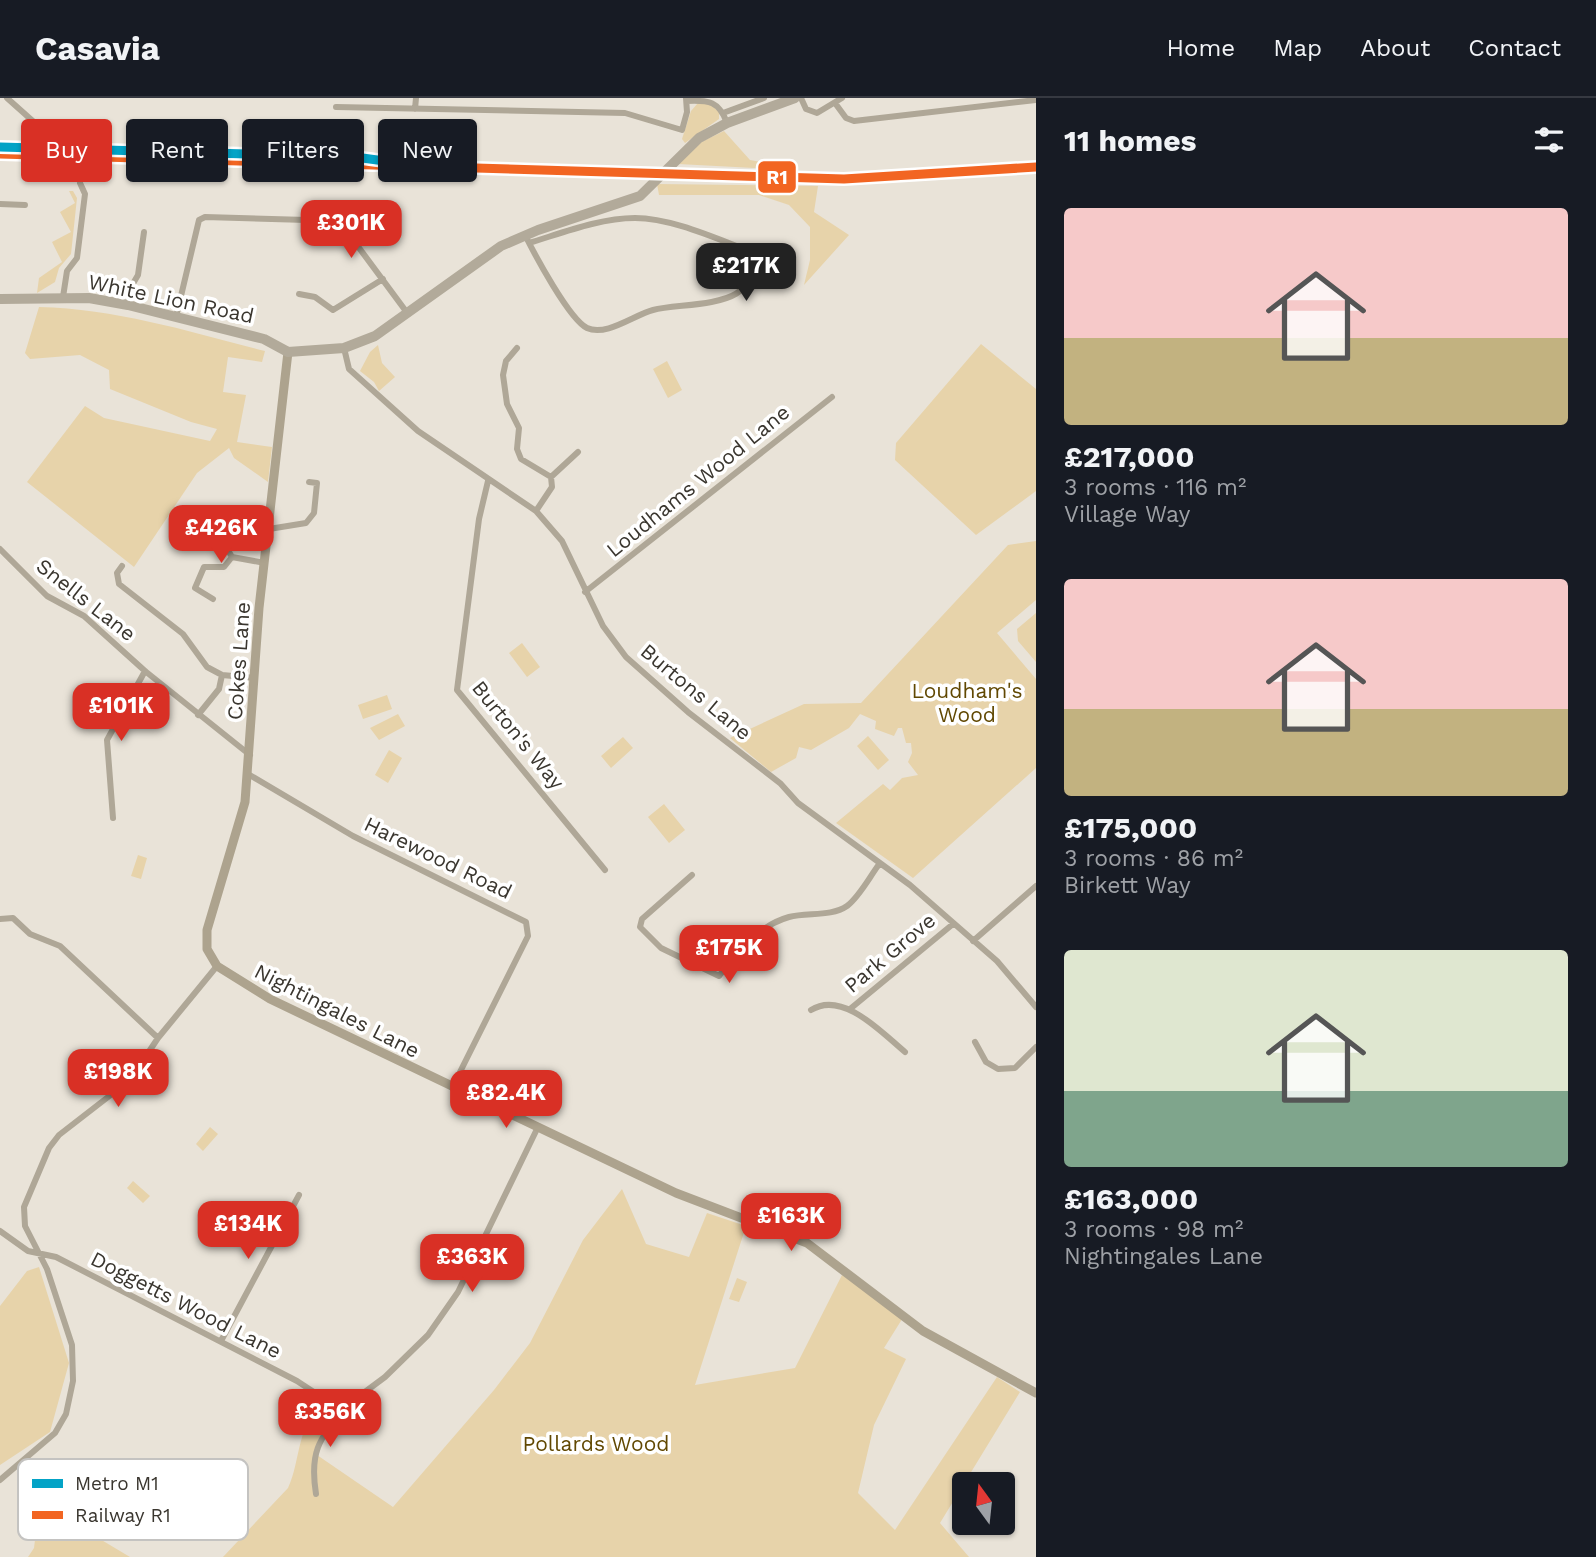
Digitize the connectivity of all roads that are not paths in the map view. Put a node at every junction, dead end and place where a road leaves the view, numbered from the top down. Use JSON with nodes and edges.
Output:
{"nodes":[{"id":1,"x":7,"y":98,"type":"edge"},
{"id":2,"x":416,"y":98,"type":"edge"},
{"id":3,"x":764,"y":98,"type":"edge"},
{"id":4,"x":795,"y":98,"type":"edge"},
{"id":5,"x":800,"y":98,"type":"edge"},
{"id":6,"x":842,"y":98,"type":"edge"},
{"id":7,"x":686,"y":99,"type":"edge"},
{"id":8,"x":1036,"y":100,"type":"edge"},
{"id":9,"x":835,"y":103,"type":"junction"},
{"id":10,"x":336,"y":107,"type":"dead end"},
{"id":11,"x":415,"y":109,"type":"junction"},
{"id":12,"x":725,"y":118,"type":"junction"},
{"id":13,"x":31,"y":119,"type":"edge"},
{"id":14,"x":80,"y":183,"type":"dead end"},
{"id":15,"x":0,"y":204,"type":"edge"},
{"id":16,"x":25,"y":205,"type":"dead end"},
{"id":17,"x":376,"y":211,"type":"dead end"},
{"id":18,"x":342,"y":221,"type":"dead end"},
{"id":19,"x":144,"y":232,"type":"dead end"},
{"id":20,"x":527,"y":239,"type":"junction"},
{"id":21,"x":383,"y":279,"type":"junction"},
{"id":22,"x":299,"y":294,"type":"dead end"},
{"id":23,"x":63,"y":297,"type":"junction"},
{"id":24,"x":0,"y":299,"type":"edge"},
{"id":25,"x":128,"y":305,"type":"junction"},
{"id":26,"x":408,"y":314,"type":"junction"},
{"id":27,"x":176,"y":317,"type":"junction"},
{"id":28,"x":344,"y":348,"type":"junction"},
{"id":29,"x":517,"y":348,"type":"dead end"},
{"id":30,"x":288,"y":352,"type":"junction"},
{"id":31,"x":832,"y":397,"type":"dead end"},
{"id":32,"x":578,"y":452,"type":"dead end"},
{"id":33,"x":551,"y":477,"type":"junction"},
{"id":34,"x":488,"y":481,"type":"junction"},
{"id":35,"x":309,"y":482,"type":"dead end"},
{"id":36,"x":536,"y":511,"type":"junction"},
{"id":37,"x":220,"y":521,"type":"dead end"},
{"id":38,"x":269,"y":529,"type":"junction"},
{"id":39,"x":0,"y":549,"type":"edge"},
{"id":40,"x":232,"y":557,"type":"junction"},
{"id":41,"x":265,"y":563,"type":"junction"},
{"id":42,"x":122,"y":566,"type":"dead end"},
{"id":43,"x":585,"y":592,"type":"junction"},
{"id":44,"x":213,"y":599,"type":"dead end"},
{"id":45,"x":145,"y":671,"type":"junction"},
{"id":46,"x":222,"y":675,"type":"junction"},
{"id":47,"x":255,"y":678,"type":"junction"},
{"id":48,"x":99,"y":702,"type":"dead end"},
{"id":49,"x":121,"y":712,"type":"junction"},
{"id":50,"x":198,"y":715,"type":"junction"},
{"id":51,"x":250,"y":755,"type":"junction"},
{"id":52,"x":248,"y":774,"type":"junction"},
{"id":53,"x":113,"y":818,"type":"dead end"},
{"id":54,"x":880,"y":863,"type":"junction"},
{"id":55,"x":605,"y":870,"type":"dead end"},
{"id":56,"x":692,"y":875,"type":"dead end"},
{"id":57,"x":1036,"y":886,"type":"edge"},
{"id":58,"x":0,"y":919,"type":"edge"},
{"id":59,"x":953,"y":924,"type":"junction"},
{"id":60,"x":973,"y":941,"type":"junction"},
{"id":61,"x":217,"y":966,"type":"junction"},
{"id":62,"x":719,"y":976,"type":"junction"},
{"id":63,"x":722,"y":983,"type":"dead end"},
{"id":64,"x":1036,"y":1007,"type":"edge"},
{"id":65,"x":850,"y":1009,"type":"junction"},
{"id":66,"x":811,"y":1010,"type":"dead end"},
{"id":67,"x":158,"y":1038,"type":"junction"},
{"id":68,"x":975,"y":1042,"type":"dead end"},
{"id":69,"x":1036,"y":1047,"type":"edge"},
{"id":70,"x":905,"y":1052,"type":"dead end"},
{"id":71,"x":452,"y":1088,"type":"junction"},
{"id":72,"x":537,"y":1129,"type":"junction"},
{"id":73,"x":299,"y":1195,"type":"dead end"},
{"id":74,"x":0,"y":1231,"type":"edge"},
{"id":75,"x":41,"y":1253,"type":"junction"},
{"id":76,"x":220,"y":1341,"type":"junction"},
{"id":77,"x":1036,"y":1393,"type":"edge"},
{"id":78,"x":346,"y":1406,"type":"junction"},
{"id":79,"x":25,"y":1459,"type":"edge"},
{"id":80,"x":18,"y":1465,"type":"edge"},
{"id":81,"x":0,"y":1480,"type":"edge"},
{"id":82,"x":316,"y":1494,"type":"dead end"}],
"edges":[{"from":1,"to":13,"type":"street"},
{"from":2,"to":11,"type":"street"},
{"from":3,"to":12,"type":"street"},
{"from":4,"to":12,"type":"main road"},
{"from":5,"to":9,"type":"street"},
{"from":6,"to":9,"type":"street"},
{"from":7,"to":11,"type":"street"},
{"from":7,"to":12,"type":"street"},
{"from":8,"to":9,"type":"street"},
{"from":10,"to":11,"type":"street"},
{"from":12,"to":20,"type":"main road"},
{"from":14,"to":23,"type":"street"},
{"from":15,"to":16,"type":"street"},
{"from":17,"to":21,"type":"street"},
{"from":18,"to":27,"type":"street"},
{"from":19,"to":25,"type":"street"},
{"from":20,"to":20,"type":"street"},
{"from":20,"to":26,"type":"main road"},
{"from":21,"to":22,"type":"street"},
{"from":21,"to":26,"type":"street"},
{"from":23,"to":24,"type":"main road","name":"White Lion Road"},
{"from":23,"to":25,"type":"main road","name":"White Lion Road"},
{"from":25,"to":27,"type":"main road","name":"White Lion Road"},
{"from":26,"to":28,"type":"main road"},
{"from":27,"to":30,"type":"main road","name":"White Lion Road"},
{"from":28,"to":30,"type":"main road"},
{"from":28,"to":34,"type":"street","name":"Burtons Lane"},
{"from":29,"to":33,"type":"street"},
{"from":30,"to":38,"type":"main road","name":"Cokes Lane"},
{"from":31,"to":43,"type":"street","name":"Loudhams Wood Lane"},
{"from":32,"to":33,"type":"street"},
{"from":33,"to":36,"type":"street"},
{"from":34,"to":36,"type":"street","name":"Burtons Lane"},
{"from":34,"to":55,"type":"street","name":"Burton's Way"},
{"from":35,"to":38,"type":"street"},
{"from":36,"to":43,"type":"street","name":"Burtons Lane"},
{"from":37,"to":40,"type":"street"},
{"from":38,"to":41,"type":"main road","name":"Cokes Lane"},
{"from":39,"to":45,"type":"street","name":"Snells Lane"},
{"from":40,"to":41,"type":"street"},
{"from":40,"to":44,"type":"street"},
{"from":41,"to":47,"type":"main road","name":"Cokes Lane"},
{"from":42,"to":46,"type":"street"},
{"from":43,"to":54,"type":"street","name":"Burtons Lane"},
{"from":45,"to":49,"type":"street"},
{"from":45,"to":50,"type":"street","name":"Snells Lane"},
{"from":46,"to":47,"type":"street"},
{"from":46,"to":50,"type":"street"},
{"from":47,"to":51,"type":"main road","name":"Cokes Lane"},
{"from":48,"to":49,"type":"street"},
{"from":49,"to":53,"type":"street"},
{"from":50,"to":51,"type":"street","name":"Snells Lane"},
{"from":51,"to":52,"type":"main road","name":"Cokes Lane"},
{"from":52,"to":61,"type":"main road","name":"Cokes Lane"},
{"from":52,"to":71,"type":"street","name":"Harewood Road"},
{"from":54,"to":59,"type":"street","name":"Burtons Lane"},
{"from":54,"to":62,"type":"street"},
{"from":56,"to":62,"type":"street"},
{"from":57,"to":60,"type":"street"},
{"from":58,"to":67,"type":"street"},
{"from":59,"to":60,"type":"street","name":"Burtons Lane"},
{"from":59,"to":65,"type":"street","name":"Park Grove"},
{"from":60,"to":64,"type":"street","name":"Burtons Lane"},
{"from":61,"to":67,"type":"street"},
{"from":61,"to":71,"type":"main road","name":"Nightingales Lane"},
{"from":62,"to":63,"type":"street"},
{"from":65,"to":66,"type":"street","name":"Park Grove"},
{"from":65,"to":70,"type":"street","name":"Park Grove"},
{"from":67,"to":75,"type":"street"},
{"from":68,"to":69,"type":"street"},
{"from":71,"to":72,"type":"main road","name":"Nightingales Lane"},
{"from":72,"to":77,"type":"main road","name":"Nightingales Lane"},
{"from":72,"to":78,"type":"street"},
{"from":73,"to":76,"type":"street"},
{"from":74,"to":75,"type":"street","name":"Doggetts Wood Lane"},
{"from":75,"to":76,"type":"street","name":"Doggetts Wood Lane"},
{"from":75,"to":79,"type":"street"},
{"from":76,"to":78,"type":"street","name":"Doggetts Wood Lane"},
{"from":78,"to":82,"type":"street"},
{"from":80,"to":81,"type":"street"}]}
